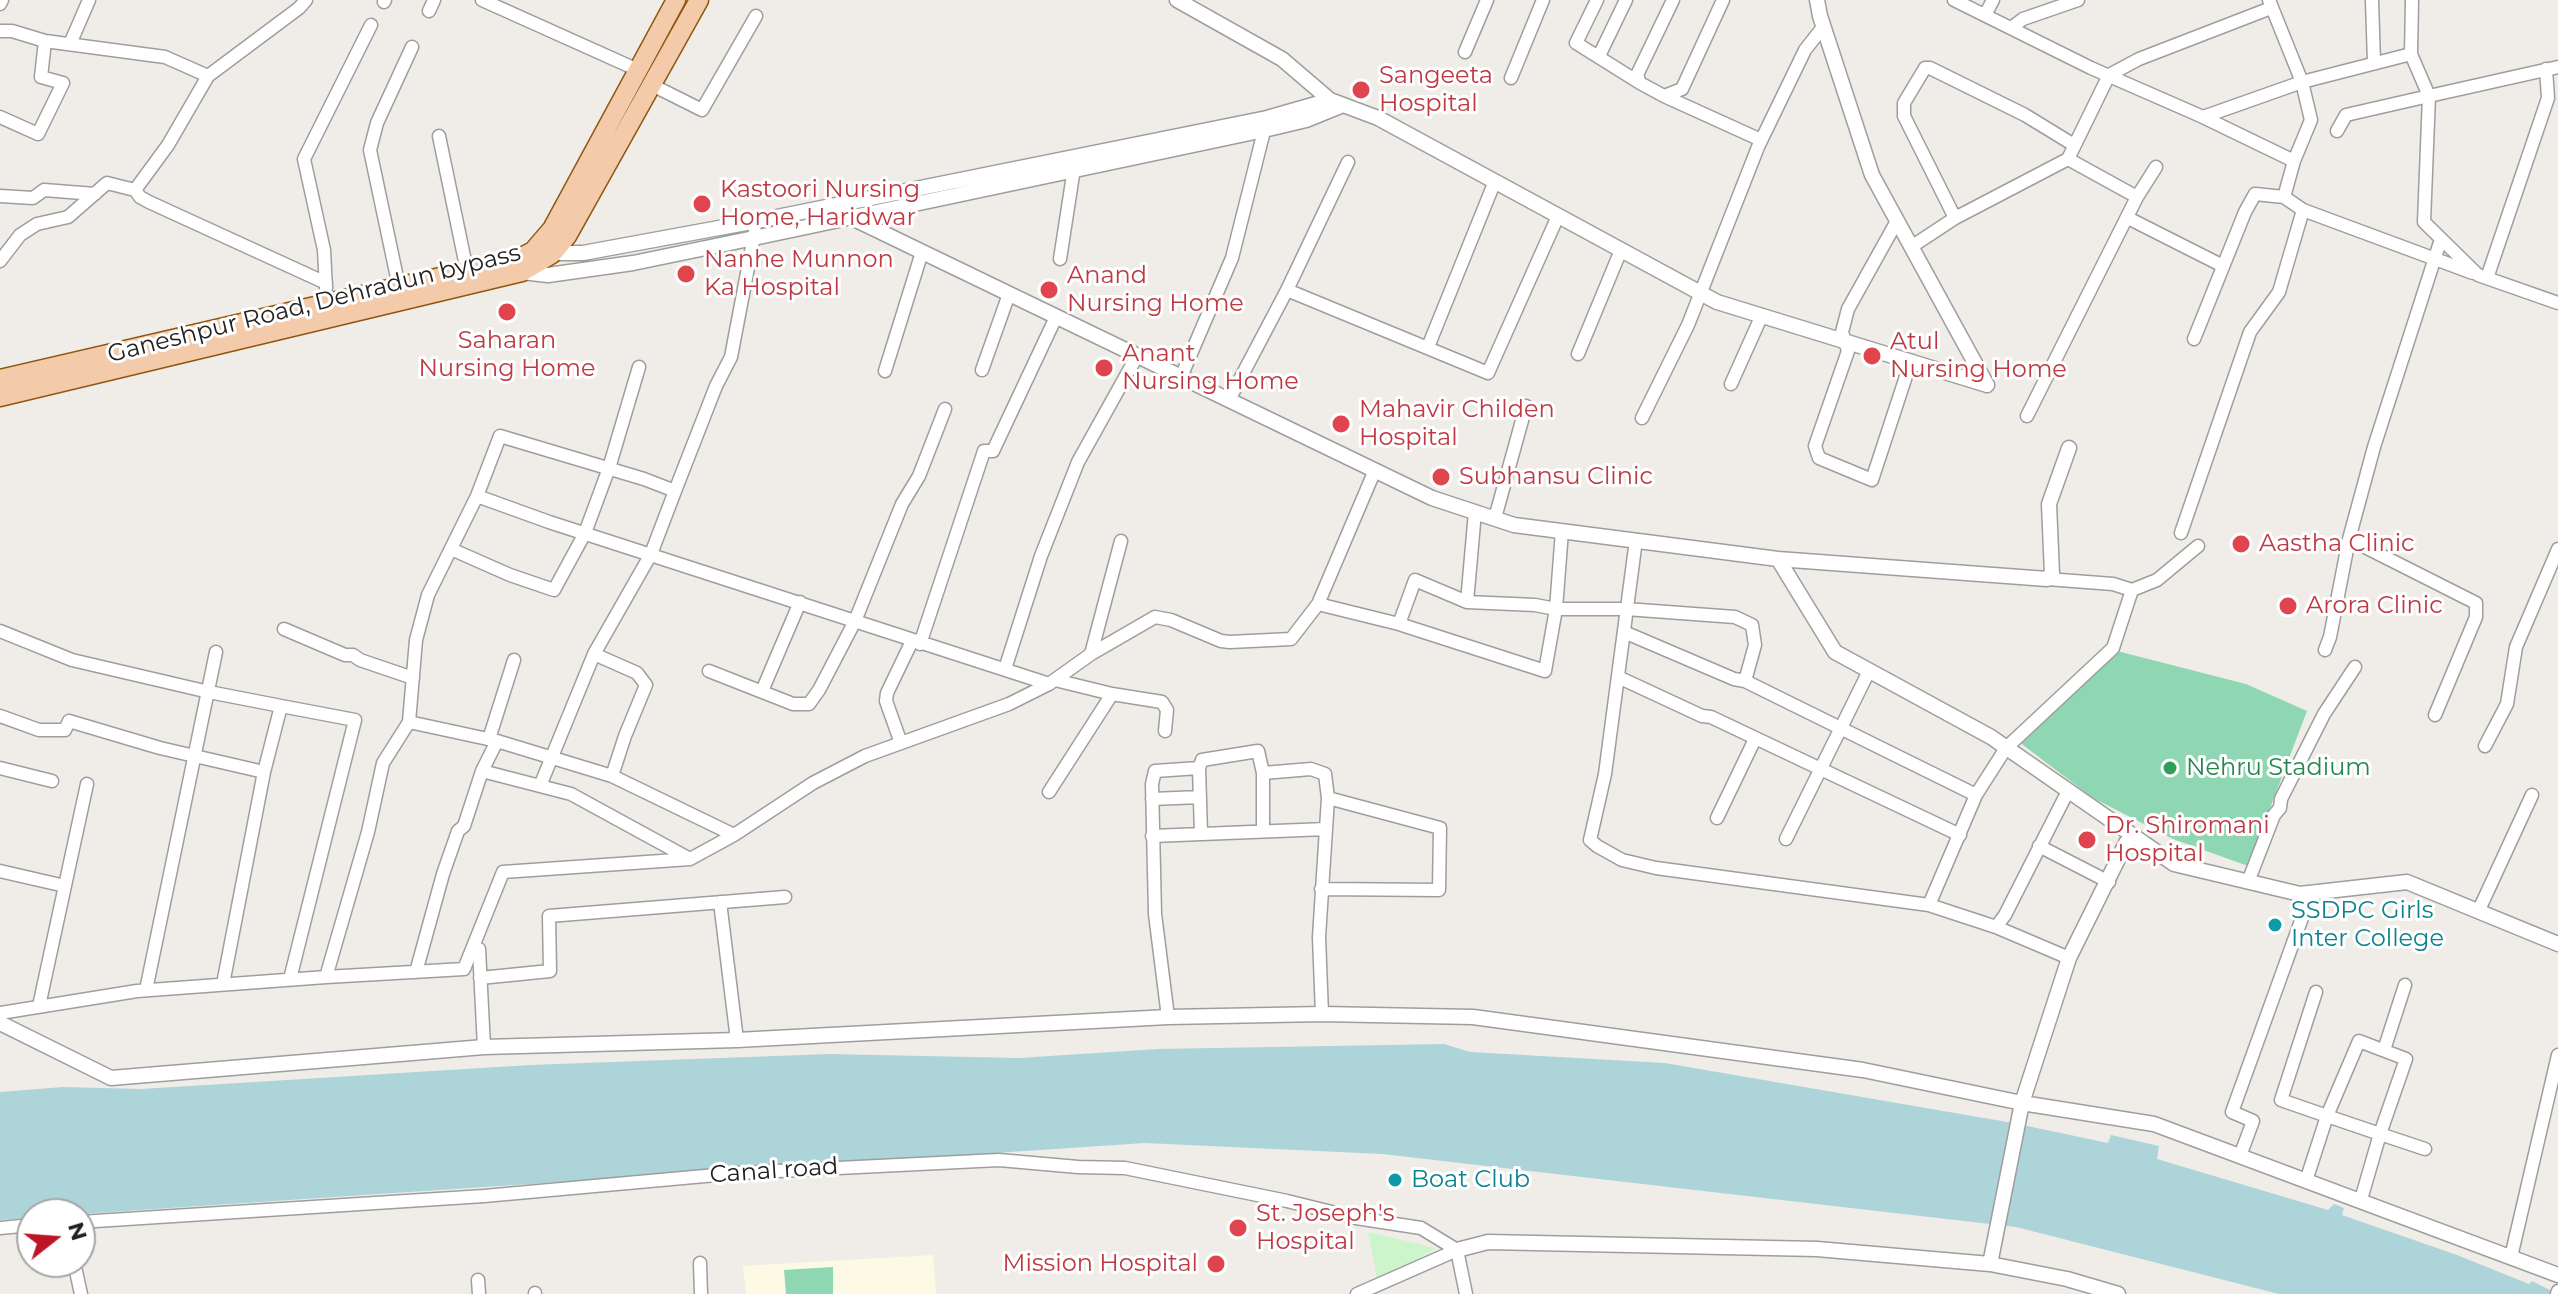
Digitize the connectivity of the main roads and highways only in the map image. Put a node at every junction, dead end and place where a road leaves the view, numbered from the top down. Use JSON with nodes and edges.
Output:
{"nodes":[{"id":1,"x":699,"y":0,"type":"edge"},
{"id":2,"x":671,"y":1,"type":"edge"},
{"id":3,"x":0,"y":379,"type":"edge"},
{"id":4,"x":0,"y":397,"type":"edge"}],
"edges":[{"from":1,"to":4,"type":"main road"},
{"from":2,"to":3,"type":"main road","name":"Ganeshpur Road, Dehradun bypass"}]}
